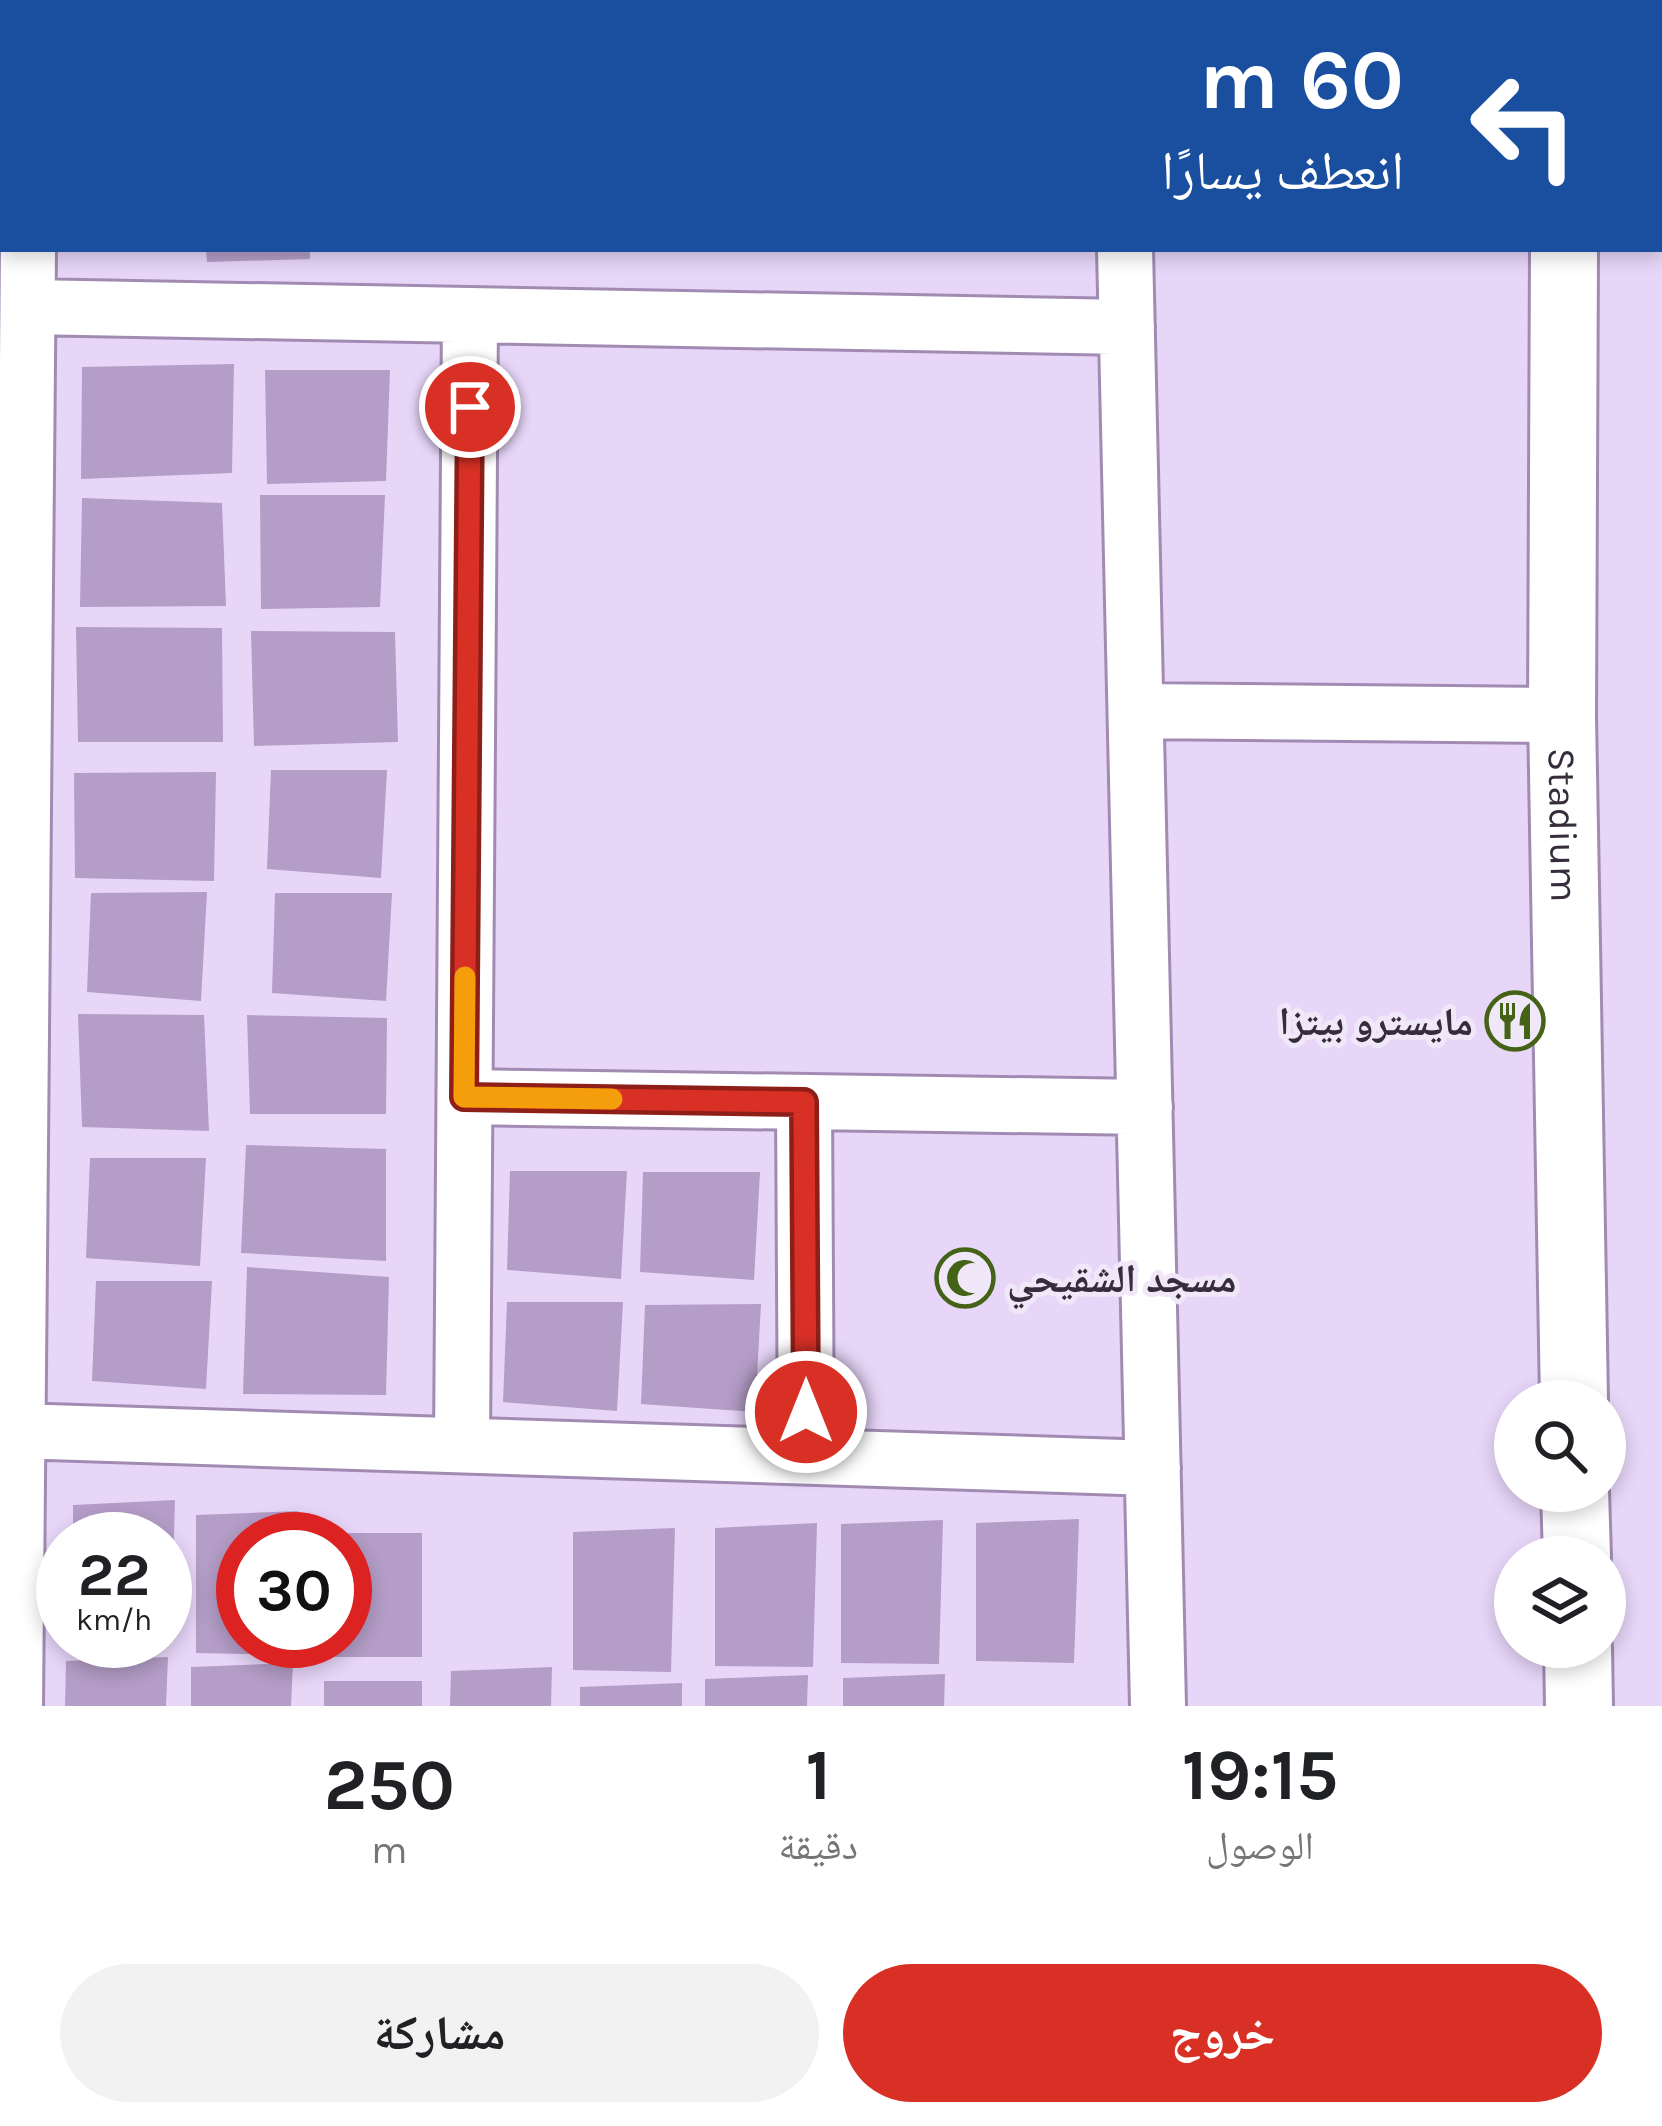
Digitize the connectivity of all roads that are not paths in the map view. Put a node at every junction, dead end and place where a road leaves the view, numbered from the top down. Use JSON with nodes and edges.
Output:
{"nodes":[{"id":1,"x":28,"y":252,"type":"edge"},
{"id":2,"x":1125,"y":252,"type":"edge"},
{"id":3,"x":1564,"y":252,"type":"edge"},
{"id":4,"x":28,"y":307,"type":"junction"},
{"id":5,"x":470,"y":315,"type":"junction"},
{"id":6,"x":1127,"y":327,"type":"junction"},
{"id":7,"x":1136,"y":711,"type":"junction"},
{"id":8,"x":1562,"y":715,"type":"junction"},
{"id":9,"x":10,"y":1046,"type":"edge"},
{"id":10,"x":464,"y":1097,"type":"junction"},
{"id":11,"x":804,"y":1102,"type":"junction"},
{"id":12,"x":1145,"y":1107,"type":"junction"},
{"id":13,"x":1574,"y":1380,"type":"edge"},
{"id":14,"x":17,"y":1431,"type":"junction"},
{"id":15,"x":462,"y":1445,"type":"junction"},
{"id":16,"x":806,"y":1456,"type":"junction"},
{"id":17,"x":1153,"y":1468,"type":"junction"},
{"id":18,"x":1578,"y":1668,"type":"edge"},
{"id":19,"x":15,"y":1706,"type":"edge"},
{"id":20,"x":1158,"y":1706,"type":"edge"},
{"id":21,"x":1579,"y":1706,"type":"edge"}],
"edges":[{"from":1,"to":4,"type":"street"},
{"from":2,"to":6,"type":"street"},
{"from":3,"to":8,"type":"main road","name":"Stadium"},
{"from":4,"to":5,"type":"street"},
{"from":4,"to":9,"type":"street"},
{"from":5,"to":6,"type":"street"},
{"from":5,"to":10,"type":"street"},
{"from":6,"to":7,"type":"street"},
{"from":7,"to":8,"type":"street"},
{"from":7,"to":12,"type":"street"},
{"from":8,"to":13,"type":"main road","name":"Stadium"},
{"from":9,"to":14,"type":"street"},
{"from":10,"to":11,"type":"street"},
{"from":10,"to":15,"type":"street"},
{"from":11,"to":12,"type":"street"},
{"from":11,"to":16,"type":"street"},
{"from":12,"to":17,"type":"street"},
{"from":14,"to":15,"type":"street"},
{"from":14,"to":19,"type":"street"},
{"from":15,"to":16,"type":"street"},
{"from":16,"to":17,"type":"street"},
{"from":17,"to":20,"type":"street"},
{"from":18,"to":21,"type":"main road"}]}
